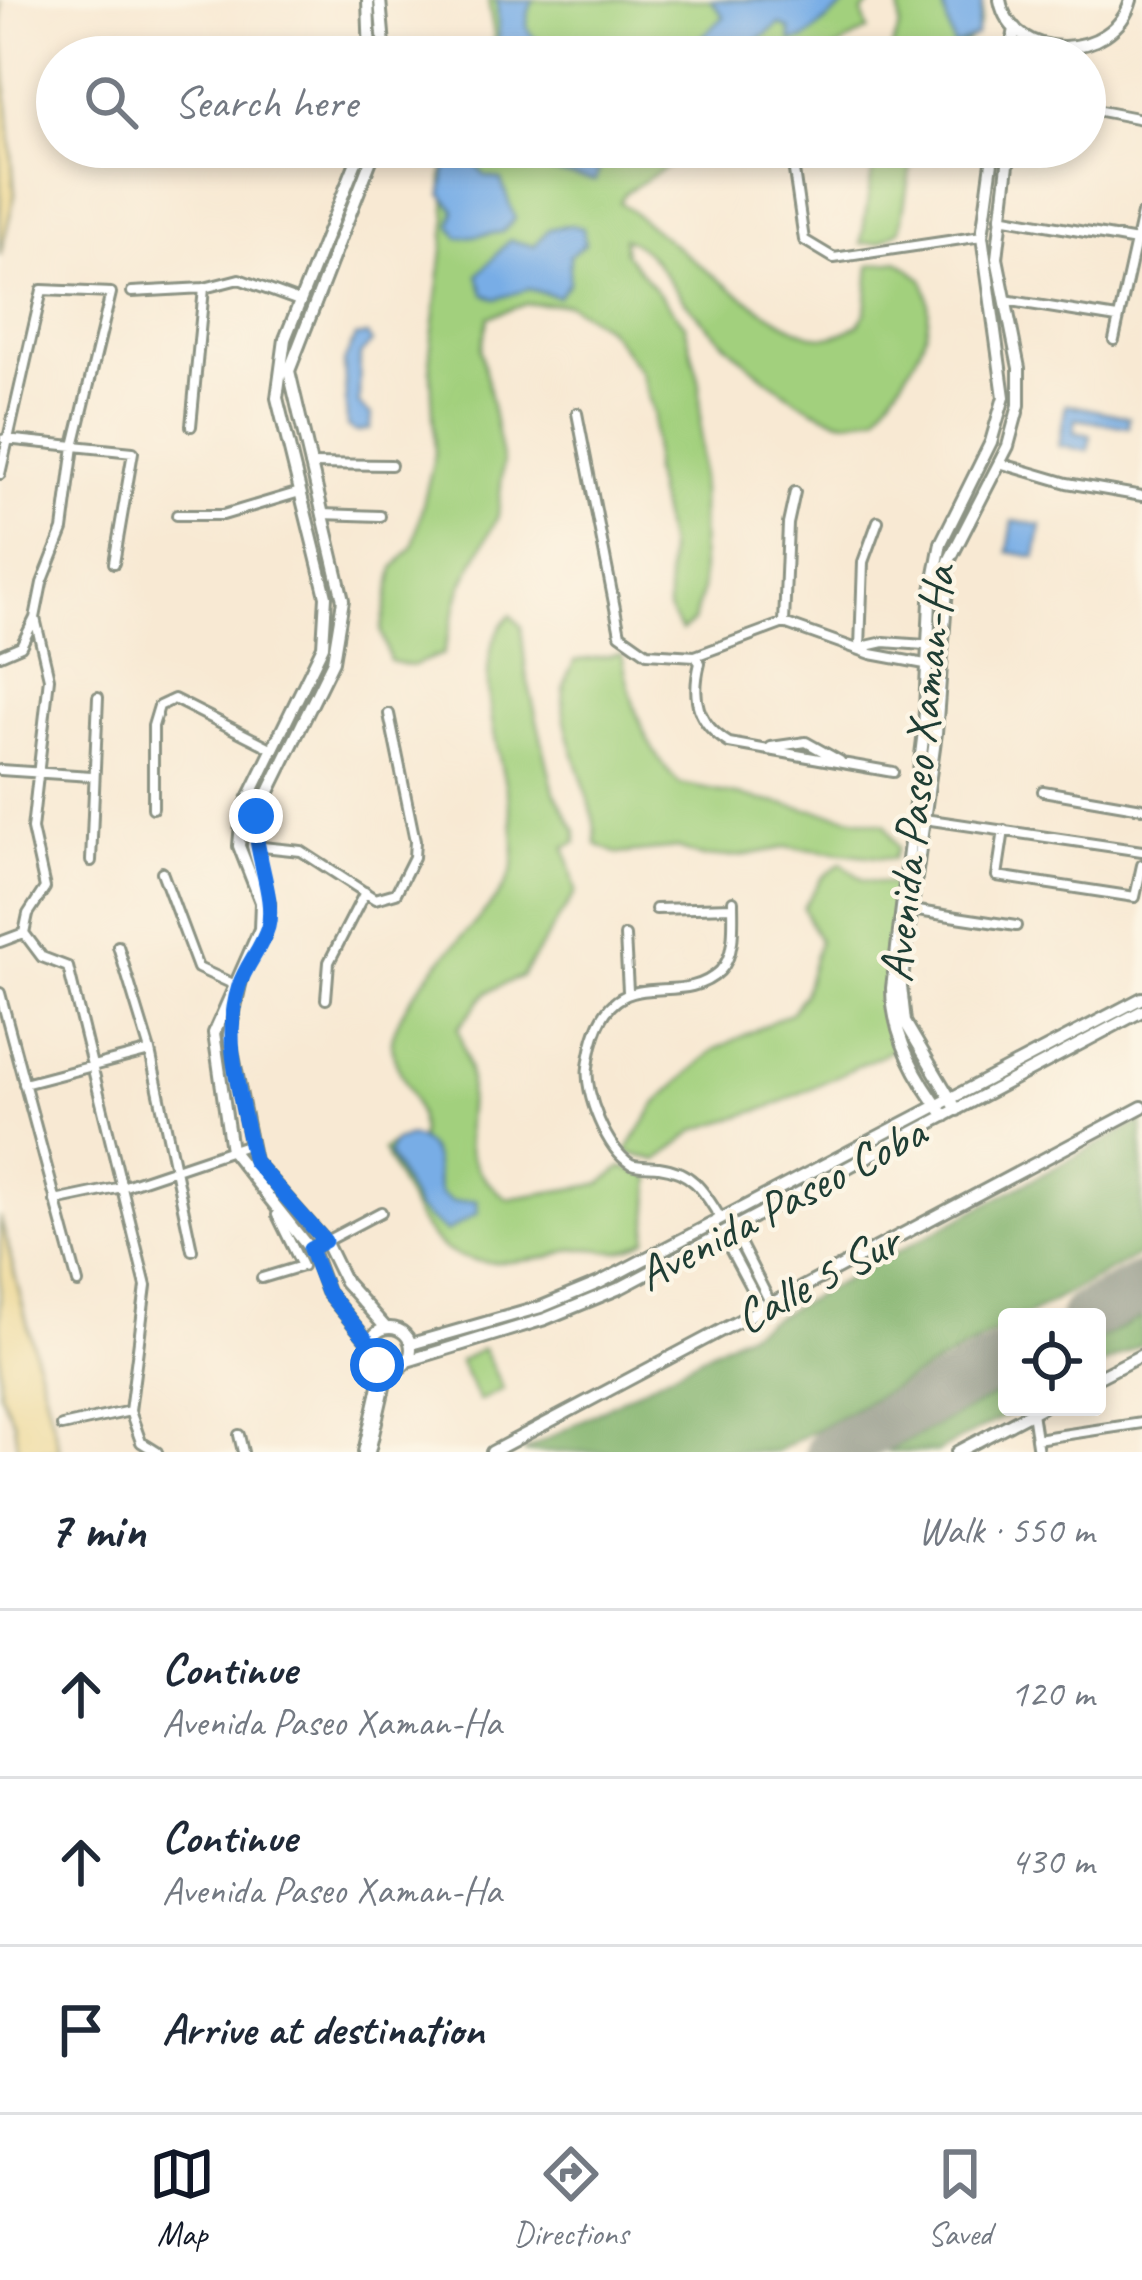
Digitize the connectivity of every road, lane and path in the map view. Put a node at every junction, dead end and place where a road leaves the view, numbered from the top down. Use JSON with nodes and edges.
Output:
{"nodes":[{"id":1,"x":368,"y":0,"type":"edge"},
{"id":2,"x":380,"y":0,"type":"edge"},
{"id":3,"x":1000,"y":0,"type":"edge"},
{"id":4,"x":1131,"y":0,"type":"edge"},
{"id":5,"x":1142,"y":13,"type":"edge"},
{"id":6,"x":1126,"y":19,"type":"junction"},
{"id":7,"x":1015,"y":28,"type":"junction"},
{"id":8,"x":369,"y":36,"type":"edge"},
{"id":9,"x":383,"y":36,"type":"edge"},
{"id":10,"x":1014,"y":36,"type":"edge"},
{"id":11,"x":1028,"y":36,"type":"edge"},
{"id":12,"x":1106,"y":37,"type":"edge"},
{"id":13,"x":1106,"y":112,"type":"edge"},
{"id":14,"x":1142,"y":118,"type":"edge"},
{"id":15,"x":353,"y":168,"type":"edge"},
{"id":16,"x":367,"y":168,"type":"edge"},
{"id":17,"x":794,"y":168,"type":"edge"},
{"id":18,"x":991,"y":168,"type":"edge"},
{"id":19,"x":1006,"y":168,"type":"edge"},
{"id":20,"x":986,"y":200,"type":"junction"},
{"id":21,"x":1001,"y":201,"type":"junction"},
{"id":22,"x":1142,"y":214,"type":"edge"},
{"id":23,"x":998,"y":217,"type":"junction"},
{"id":24,"x":982,"y":236,"type":"junction"},
{"id":25,"x":1138,"y":241,"type":"edge"},
{"id":26,"x":993,"y":276,"type":"junction"},
{"id":27,"x":204,"y":288,"type":"junction"},
{"id":28,"x":132,"y":292,"type":"dead end"},
{"id":29,"x":1004,"y":299,"type":"junction"},
{"id":30,"x":299,"y":301,"type":"junction"},
{"id":31,"x":1118,"y":319,"type":"junction"},
{"id":32,"x":290,"y":340,"type":"junction"},
{"id":33,"x":1114,"y":340,"type":"dead end"},
{"id":34,"x":577,"y":413,"type":"dead end"},
{"id":35,"x":191,"y":426,"type":"dead end"},
{"id":36,"x":5,"y":439,"type":"junction"},
{"id":37,"x":74,"y":446,"type":"junction"},
{"id":38,"x":302,"y":460,"type":"junction"},
{"id":39,"x":999,"y":463,"type":"junction"},
{"id":40,"x":391,"y":465,"type":"dead end"},
{"id":41,"x":0,"y":473,"type":"edge"},
{"id":42,"x":300,"y":492,"type":"junction"},
{"id":43,"x":794,"y":492,"type":"dead end"},
{"id":44,"x":1142,"y":496,"type":"edge"},
{"id":45,"x":321,"y":513,"type":"junction"},
{"id":46,"x":177,"y":515,"type":"dead end"},
{"id":47,"x":380,"y":516,"type":"dead end"},
{"id":48,"x":878,"y":521,"type":"dead end"},
{"id":49,"x":325,"y":529,"type":"junction"},
{"id":50,"x":310,"y":533,"type":"junction"},
{"id":51,"x":113,"y":563,"type":"dead end"},
{"id":52,"x":930,"y":601,"type":"junction"},
{"id":53,"x":944,"y":602,"type":"junction"},
{"id":54,"x":35,"y":618,"type":"junction"},
{"id":55,"x":784,"y":623,"type":"junction"},
{"id":56,"x":925,"y":644,"type":"junction"},
{"id":57,"x":860,"y":648,"type":"junction"},
{"id":58,"x":0,"y":655,"type":"edge"},
{"id":59,"x":694,"y":656,"type":"junction"},
{"id":60,"x":926,"y":664,"type":"junction"},
{"id":61,"x":98,"y":697,"type":"dead end"},
{"id":62,"x":292,"y":714,"type":"junction"},
{"id":63,"x":388,"y":714,"type":"dead end"},
{"id":64,"x":304,"y":720,"type":"junction"},
{"id":65,"x":271,"y":748,"type":"junction"},
{"id":66,"x":0,"y":770,"type":"edge"},
{"id":67,"x":40,"y":772,"type":"junction"},
{"id":68,"x":893,"y":772,"type":"dead end"},
{"id":69,"x":91,"y":776,"type":"junction"},
{"id":70,"x":258,"y":777,"type":"junction"},
{"id":71,"x":273,"y":783,"type":"junction"},
{"id":72,"x":1042,"y":791,"type":"dead end"},
{"id":73,"x":153,"y":808,"type":"dead end"},
{"id":74,"x":1142,"y":808,"type":"edge"},
{"id":75,"x":924,"y":819,"type":"junction"},
{"id":76,"x":1004,"y":830,"type":"junction"},
{"id":77,"x":254,"y":846,"type":"junction"},
{"id":78,"x":1142,"y":851,"type":"edge"},
{"id":79,"x":92,"y":861,"type":"dead end"},
{"id":80,"x":1142,"y":865,"type":"edge"},
{"id":81,"x":162,"y":872,"type":"dead end"},
{"id":82,"x":365,"y":892,"type":"junction"},
{"id":83,"x":656,"y":909,"type":"dead end"},
{"id":84,"x":911,"y":910,"type":"junction"},
{"id":85,"x":1016,"y":926,"type":"dead end"},
{"id":86,"x":24,"y":933,"type":"junction"},
{"id":87,"x":625,"y":936,"type":"dead end"},
{"id":88,"x":0,"y":943,"type":"edge"},
{"id":89,"x":118,"y":946,"type":"dead end"},
{"id":90,"x":233,"y":984,"type":"junction"},
{"id":91,"x":628,"y":992,"type":"junction"},
{"id":92,"x":0,"y":993,"type":"edge"},
{"id":93,"x":1142,"y":998,"type":"edge"},
{"id":94,"x":326,"y":999,"type":"dead end"},
{"id":95,"x":1142,"y":1011,"type":"edge"},
{"id":96,"x":150,"y":1051,"type":"junction"},
{"id":97,"x":93,"y":1063,"type":"junction"},
{"id":98,"x":24,"y":1084,"type":"junction"},
{"id":99,"x":954,"y":1105,"type":"junction"},
{"id":100,"x":1142,"y":1107,"type":"edge"},
{"id":101,"x":941,"y":1111,"type":"junction"},
{"id":102,"x":250,"y":1144,"type":"junction"},
{"id":103,"x":231,"y":1150,"type":"junction"},
{"id":104,"x":178,"y":1166,"type":"junction"},
{"id":105,"x":122,"y":1187,"type":"junction"},
{"id":106,"x":265,"y":1192,"type":"junction"},
{"id":107,"x":55,"y":1201,"type":"junction"},
{"id":108,"x":755,"y":1201,"type":"junction"},
{"id":109,"x":381,"y":1211,"type":"dead end"},
{"id":110,"x":762,"y":1214,"type":"junction"},
{"id":111,"x":719,"y":1216,"type":"junction"},
{"id":112,"x":729,"y":1234,"type":"junction"},
{"id":113,"x":325,"y":1241,"type":"junction"},
{"id":114,"x":693,"y":1244,"type":"junction"},
{"id":115,"x":310,"y":1249,"type":"junction"},
{"id":116,"x":192,"y":1250,"type":"dead end"},
{"id":117,"x":262,"y":1278,"type":"dead end"},
{"id":118,"x":77,"y":1283,"type":"dead end"},
{"id":119,"x":766,"y":1306,"type":"junction"},
{"id":120,"x":386,"y":1328,"type":"junction"},
{"id":121,"x":370,"y":1344,"type":"junction"},
{"id":122,"x":411,"y":1344,"type":"junction"},
{"id":123,"x":1142,"y":1354,"type":"edge"},
{"id":124,"x":407,"y":1361,"type":"junction"},
{"id":125,"x":385,"y":1369,"type":"junction"},
{"id":126,"x":1106,"y":1373,"type":"edge"},
{"id":127,"x":130,"y":1411,"type":"junction"},
{"id":128,"x":1026,"y":1416,"type":"edge"},
{"id":129,"x":1037,"y":1416,"type":"edge"},
{"id":130,"x":1142,"y":1424,"type":"edge"},
{"id":131,"x":62,"y":1426,"type":"dead end"},
{"id":132,"x":239,"y":1435,"type":"dead end"},
{"id":133,"x":1036,"y":1439,"type":"junction"},
{"id":134,"x":157,"y":1452,"type":"edge"},
{"id":135,"x":243,"y":1452,"type":"edge"},
{"id":136,"x":367,"y":1452,"type":"edge"},
{"id":137,"x":492,"y":1452,"type":"edge"},
{"id":138,"x":957,"y":1452,"type":"edge"},
{"id":139,"x":1038,"y":1452,"type":"edge"}],
"edges":[{"from":1,"to":8,"type":"main road"},
{"from":2,"to":9,"type":"main road"},
{"from":3,"to":7,"type":"main road"},
{"from":4,"to":6,"type":"main road"},
{"from":5,"to":6,"type":"main road"},
{"from":6,"to":12,"type":"main road"},
{"from":7,"to":10,"type":"main road"},
{"from":7,"to":11,"type":"main road"},
{"from":13,"to":14,"type":"street"},
{"from":15,"to":30,"type":"main road"},
{"from":16,"to":32,"type":"main road"},
{"from":17,"to":24,"type":"street"},
{"from":18,"to":20,"type":"main road","name":"Avenida Paseo Xaman-Ha"},
{"from":19,"to":21,"type":"main road","name":"Avenida Paseo Xaman-Ha"},
{"from":20,"to":21,"type":"main road"},
{"from":20,"to":24,"type":"main road","name":"Avenida Paseo Xaman-Ha"},
{"from":21,"to":23,"type":"main road","name":"Avenida Paseo Xaman-Ha"},
{"from":22,"to":25,"type":"street"},
{"from":23,"to":25,"type":"street"},
{"from":23,"to":26,"type":"main road","name":"Avenida Paseo Xaman-Ha"},
{"from":24,"to":26,"type":"main road","name":"Avenida Paseo Xaman-Ha"},
{"from":25,"to":31,"type":"street"},
{"from":26,"to":29,"type":"main road","name":"Avenida Paseo Xaman-Ha"},
{"from":26,"to":52,"type":"main road","name":"Avenida Paseo Xaman-Ha"},
{"from":27,"to":28,"type":"street"},
{"from":27,"to":30,"type":"street"},
{"from":27,"to":35,"type":"street"},
{"from":29,"to":31,"type":"street"},
{"from":29,"to":39,"type":"main road","name":"Avenida Paseo Xaman-Ha"},
{"from":30,"to":32,"type":"main road"},
{"from":31,"to":33,"type":"street"},
{"from":32,"to":38,"type":"main road"},
{"from":34,"to":59,"type":"street"},
{"from":36,"to":37,"type":"street"},
{"from":36,"to":37,"type":"street"},
{"from":36,"to":41,"type":"street"},
{"from":37,"to":51,"type":"street"},
{"from":37,"to":54,"type":"street"},
{"from":38,"to":40,"type":"street"},
{"from":38,"to":42,"type":"main road"},
{"from":38,"to":45,"type":"main road"},
{"from":39,"to":44,"type":"street"},
{"from":39,"to":53,"type":"main road","name":"Avenida Paseo Xaman-Ha"},
{"from":42,"to":46,"type":"street"},
{"from":42,"to":50,"type":"main road"},
{"from":43,"to":55,"type":"street"},
{"from":45,"to":47,"type":"street"},
{"from":45,"to":49,"type":"main road"},
{"from":48,"to":57,"type":"street"},
{"from":49,"to":50,"type":"main road"},
{"from":49,"to":64,"type":"main road"},
{"from":50,"to":62,"type":"main road"},
{"from":52,"to":53,"type":"main road"},
{"from":52,"to":56,"type":"main road","name":"Avenida Paseo Xaman-Ha"},
{"from":53,"to":75,"type":"main road","name":"Avenida Paseo Xaman-Ha"},
{"from":54,"to":58,"type":"street"},
{"from":54,"to":67,"type":"street"},
{"from":55,"to":57,"type":"street"},
{"from":55,"to":59,"type":"street"},
{"from":56,"to":57,"type":"street"},
{"from":56,"to":60,"type":"main road","name":"Avenida Paseo Xaman-Ha"},
{"from":57,"to":60,"type":"street"},
{"from":59,"to":68,"type":"street"},
{"from":60,"to":101,"type":"main road","name":"Avenida Paseo Xaman-Ha"},
{"from":61,"to":69,"type":"street"},
{"from":62,"to":64,"type":"main road"},
{"from":62,"to":65,"type":"main road"},
{"from":63,"to":82,"type":"street"},
{"from":64,"to":71,"type":"main road"},
{"from":65,"to":70,"type":"main road"},
{"from":65,"to":73,"type":"street"},
{"from":66,"to":67,"type":"street"},
{"from":67,"to":69,"type":"street"},
{"from":67,"to":86,"type":"street"},
{"from":69,"to":79,"type":"street"},
{"from":70,"to":71,"type":"main road"},
{"from":70,"to":90,"type":"main road"},
{"from":71,"to":77,"type":"main road"},
{"from":72,"to":74,"type":"street"},
{"from":75,"to":76,"type":"street"},
{"from":75,"to":84,"type":"main road","name":"Avenida Paseo Xaman-Ha"},
{"from":76,"to":78,"type":"street"},
{"from":76,"to":80,"type":"street"},
{"from":77,"to":82,"type":"street"},
{"from":77,"to":102,"type":"main road"},
{"from":81,"to":90,"type":"street"},
{"from":82,"to":94,"type":"street"},
{"from":83,"to":91,"type":"street"},
{"from":84,"to":85,"type":"street"},
{"from":84,"to":99,"type":"main road","name":"Avenida Paseo Xaman-Ha"},
{"from":86,"to":88,"type":"street"},
{"from":86,"to":97,"type":"street"},
{"from":87,"to":91,"type":"street"},
{"from":89,"to":96,"type":"street"},
{"from":90,"to":103,"type":"main road"},
{"from":91,"to":111,"type":"street"},
{"from":92,"to":98,"type":"street"},
{"from":93,"to":99,"type":"main road","name":"Avenida Paseo Coba"},
{"from":95,"to":99,"type":"main road","name":"Avenida Paseo Coba"},
{"from":96,"to":97,"type":"street"},
{"from":96,"to":104,"type":"street"},
{"from":97,"to":98,"type":"street"},
{"from":97,"to":105,"type":"street"},
{"from":98,"to":107,"type":"street"},
{"from":99,"to":101,"type":"main road","name":"Avenida Paseo Coba"},
{"from":100,"to":119,"type":"main road","name":"Calle 5 Sur"},
{"from":101,"to":108,"type":"main road","name":"Avenida Paseo Coba"},
{"from":101,"to":110,"type":"main road","name":"Avenida Paseo Coba"},
{"from":102,"to":103,"type":"street"},
{"from":102,"to":113,"type":"main road"},
{"from":103,"to":104,"type":"street"},
{"from":103,"to":106,"type":"main road"},
{"from":104,"to":105,"type":"street"},
{"from":104,"to":116,"type":"street"},
{"from":105,"to":107,"type":"street"},
{"from":105,"to":127,"type":"street"},
{"from":106,"to":115,"type":"main road"},
{"from":106,"to":117,"type":"street"},
{"from":107,"to":118,"type":"street"},
{"from":108,"to":110,"type":"main road"},
{"from":108,"to":111,"type":"main road","name":"Avenida Paseo Coba"},
{"from":109,"to":113,"type":"street"},
{"from":110,"to":112,"type":"main road","name":"Avenida Paseo Coba"},
{"from":111,"to":114,"type":"main road","name":"Avenida Paseo Coba"},
{"from":112,"to":114,"type":"main road","name":"Avenida Paseo Coba"},
{"from":112,"to":119,"type":"street"},
{"from":113,"to":115,"type":"street"},
{"from":113,"to":120,"type":"main road"},
{"from":114,"to":122,"type":"main road","name":"Avenida Paseo Coba"},
{"from":114,"to":124,"type":"main road","name":"Avenida Paseo Coba"},
{"from":115,"to":121,"type":"main road"},
{"from":119,"to":137,"type":"main road","name":"Calle 5 Sur"},
{"from":120,"to":121,"type":"main road"},
{"from":120,"to":122,"type":"main road"},
{"from":121,"to":125,"type":"main road"},
{"from":122,"to":124,"type":"main road"},
{"from":123,"to":126,"type":"main road"},
{"from":124,"to":125,"type":"main road"},
{"from":125,"to":136,"type":"street"},
{"from":127,"to":131,"type":"street"},
{"from":127,"to":134,"type":"street"},
{"from":128,"to":138,"type":"main road"},
{"from":129,"to":133,"type":"street"},
{"from":130,"to":133,"type":"street"},
{"from":132,"to":135,"type":"street"},
{"from":133,"to":139,"type":"street"}]}
